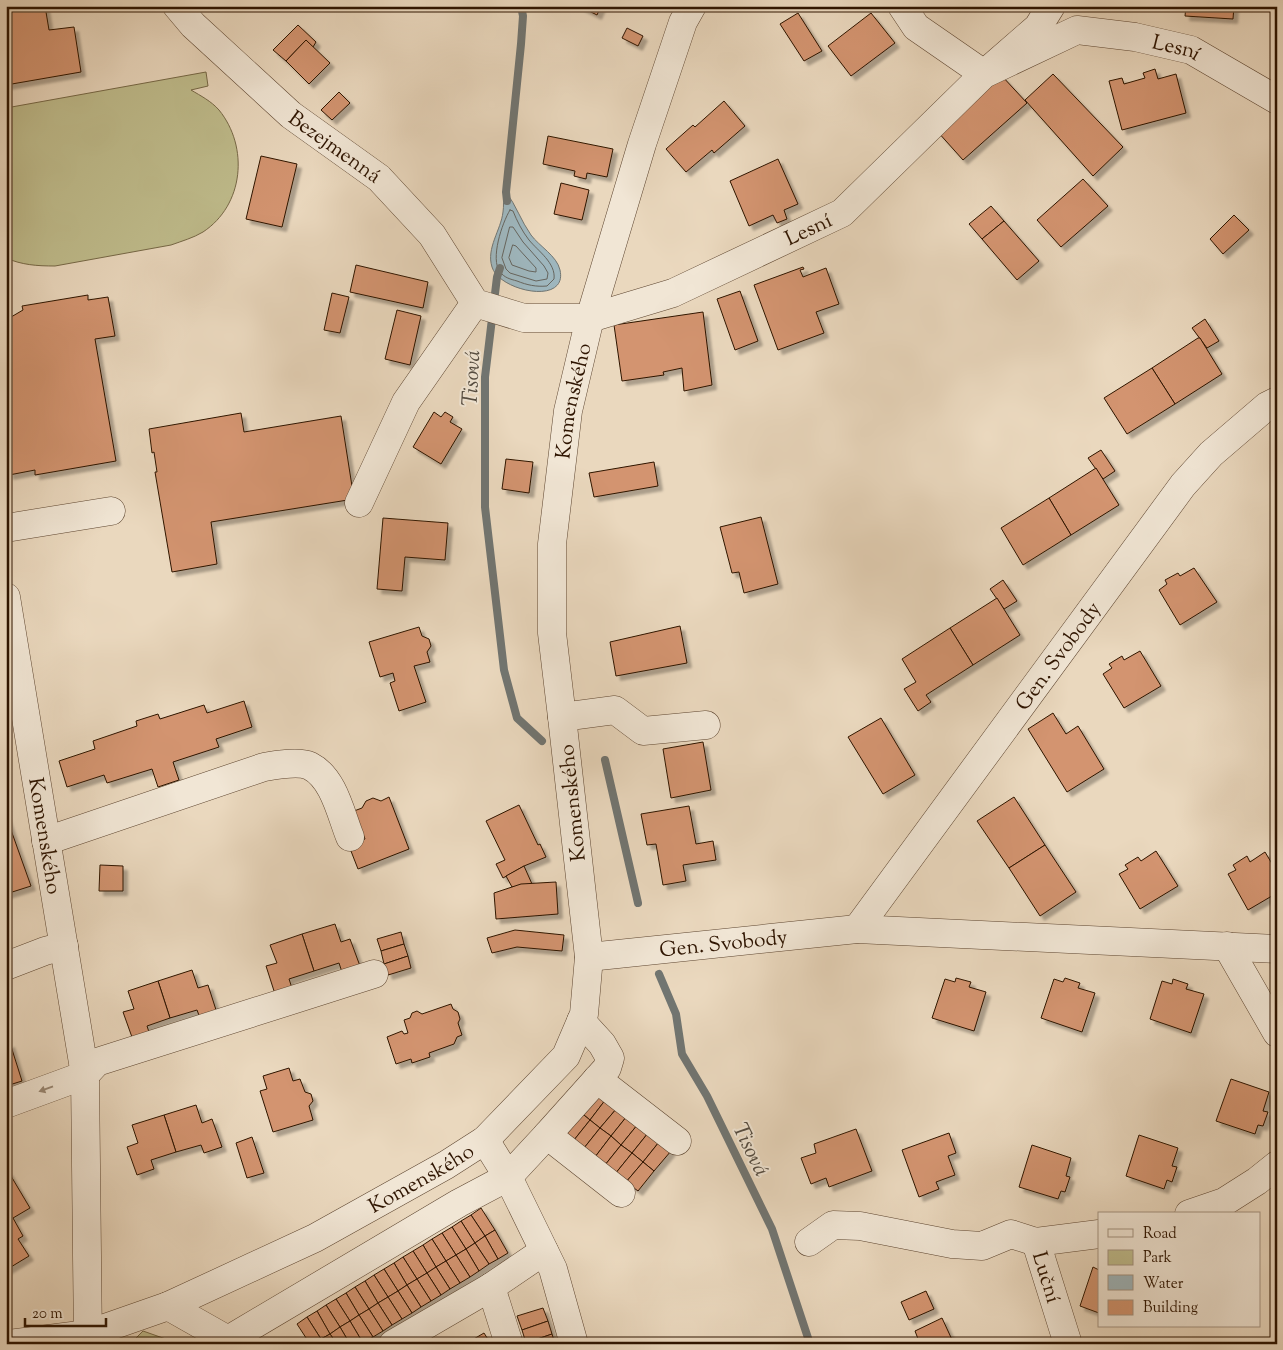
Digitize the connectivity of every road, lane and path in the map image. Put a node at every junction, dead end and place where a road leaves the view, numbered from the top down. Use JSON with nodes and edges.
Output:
{"nodes":[{"id":1,"x":177,"y":6,"type":"edge"},
{"id":2,"x":692,"y":6,"type":"edge"},
{"id":3,"x":902,"y":6,"type":"edge"},
{"id":4,"x":1051,"y":6,"type":"edge"},
{"id":5,"x":984,"y":74,"type":"junction"},
{"id":6,"x":1277,"y":100,"type":"edge"},
{"id":7,"x":475,"y":303,"type":"junction"},
{"id":8,"x":590,"y":318,"type":"junction"},
{"id":9,"x":1274,"y":410,"type":"edge"},
{"id":10,"x":359,"y":503,"type":"dead end"},
{"id":11,"x":111,"y":511,"type":"dead end"},
{"id":12,"x":6,"y":528,"type":"edge"},
{"id":13,"x":6,"y":597,"type":"edge"},
{"id":14,"x":562,"y":717,"type":"junction"},
{"id":15,"x":706,"y":726,"type":"dead end"},
{"id":16,"x":350,"y":837,"type":"dead end"},
{"id":17,"x":46,"y":841,"type":"junction"},
{"id":18,"x":857,"y":929,"type":"junction"},
{"id":19,"x":64,"y":946,"type":"junction"},
{"id":20,"x":1227,"y":946,"type":"junction"},
{"id":21,"x":1277,"y":949,"type":"edge"},
{"id":22,"x":589,"y":957,"type":"junction"},
{"id":23,"x":6,"y":966,"type":"edge"},
{"id":24,"x":374,"y":974,"type":"dead end"},
{"id":25,"x":581,"y":1021,"type":"junction"},
{"id":26,"x":1277,"y":1032,"type":"edge"},
{"id":27,"x":85,"y":1075,"type":"junction"},
{"id":28,"x":597,"y":1079,"type":"junction"},
{"id":29,"x":6,"y":1104,"type":"edge"},
{"id":30,"x":547,"y":1135,"type":"junction"},
{"id":31,"x":485,"y":1140,"type":"junction"},
{"id":32,"x":677,"y":1141,"type":"dead end"},
{"id":33,"x":1277,"y":1165,"type":"edge"},
{"id":34,"x":508,"y":1177,"type":"junction"},
{"id":35,"x":621,"y":1193,"type":"dead end"},
{"id":36,"x":1195,"y":1212,"type":"edge"},
{"id":37,"x":1098,"y":1234,"type":"edge"},
{"id":38,"x":809,"y":1242,"type":"dead end"},
{"id":39,"x":1036,"y":1242,"type":"junction"},
{"id":40,"x":544,"y":1251,"type":"junction"},
{"id":41,"x":491,"y":1287,"type":"junction"},
{"id":42,"x":168,"y":1306,"type":"junction"},
{"id":43,"x":88,"y":1339,"type":"edge"},
{"id":44,"x":231,"y":1342,"type":"edge"},
{"id":45,"x":9,"y":1344,"type":"edge"},
{"id":46,"x":394,"y":1344,"type":"edge"},
{"id":47,"x":509,"y":1344,"type":"edge"},
{"id":48,"x":574,"y":1344,"type":"edge"},
{"id":49,"x":1068,"y":1344,"type":"edge"}],
"edges":[{"from":1,"to":7,"type":"street","name":"Bezejmenná"},
{"from":2,"to":8,"type":"street","name":"Komenského"},
{"from":3,"to":5,"type":"street"},
{"from":4,"to":5,"type":"street","name":"Lesní"},
{"from":5,"to":6,"type":"street","name":"Lesní"},
{"from":5,"to":8,"type":"street","name":"Lesní"},
{"from":7,"to":8,"type":"street"},
{"from":7,"to":10,"type":"street"},
{"from":8,"to":14,"type":"street","name":"Komenského"},
{"from":9,"to":18,"type":"street","name":"Gen. Svobody"},
{"from":11,"to":12,"type":"street"},
{"from":13,"to":17,"type":"street","name":"Komenského"},
{"from":14,"to":15,"type":"street"},
{"from":14,"to":22,"type":"street","name":"Komenského"},
{"from":16,"to":17,"type":"street"},
{"from":17,"to":19,"type":"street","name":"Komenského"},
{"from":18,"to":20,"type":"street","name":"Gen. Svobody"},
{"from":18,"to":22,"type":"street","name":"Gen. Svobody"},
{"from":19,"to":23,"type":"street"},
{"from":19,"to":27,"type":"street","name":"Komenského"},
{"from":20,"to":21,"type":"street","name":"Gen. Svobody"},
{"from":20,"to":26,"type":"street"},
{"from":22,"to":25,"type":"street","name":"Komenského"},
{"from":24,"to":27,"type":"street"},
{"from":25,"to":28,"type":"street"},
{"from":25,"to":31,"type":"street","name":"Komenského"},
{"from":27,"to":29,"type":"street","one_way":true},
{"from":27,"to":43,"type":"street","name":"Komenského"},
{"from":28,"to":30,"type":"street"},
{"from":28,"to":32,"type":"street"},
{"from":30,"to":34,"type":"street"},
{"from":30,"to":35,"type":"street"},
{"from":31,"to":34,"type":"street"},
{"from":31,"to":42,"type":"street","name":"Komenského"},
{"from":33,"to":36,"type":"street"},
{"from":34,"to":40,"type":"street"},
{"from":34,"to":44,"type":"street"},
{"from":37,"to":39,"type":"street","name":"Luční"},
{"from":38,"to":39,"type":"street"},
{"from":39,"to":49,"type":"street","name":"Luční"},
{"from":40,"to":41,"type":"street"},
{"from":40,"to":48,"type":"street"},
{"from":41,"to":46,"type":"street"},
{"from":41,"to":47,"type":"street"},
{"from":42,"to":43,"type":"street","name":"Komenského"},
{"from":42,"to":44,"type":"street"},
{"from":43,"to":45,"type":"street","name":"Komenského"}]}
